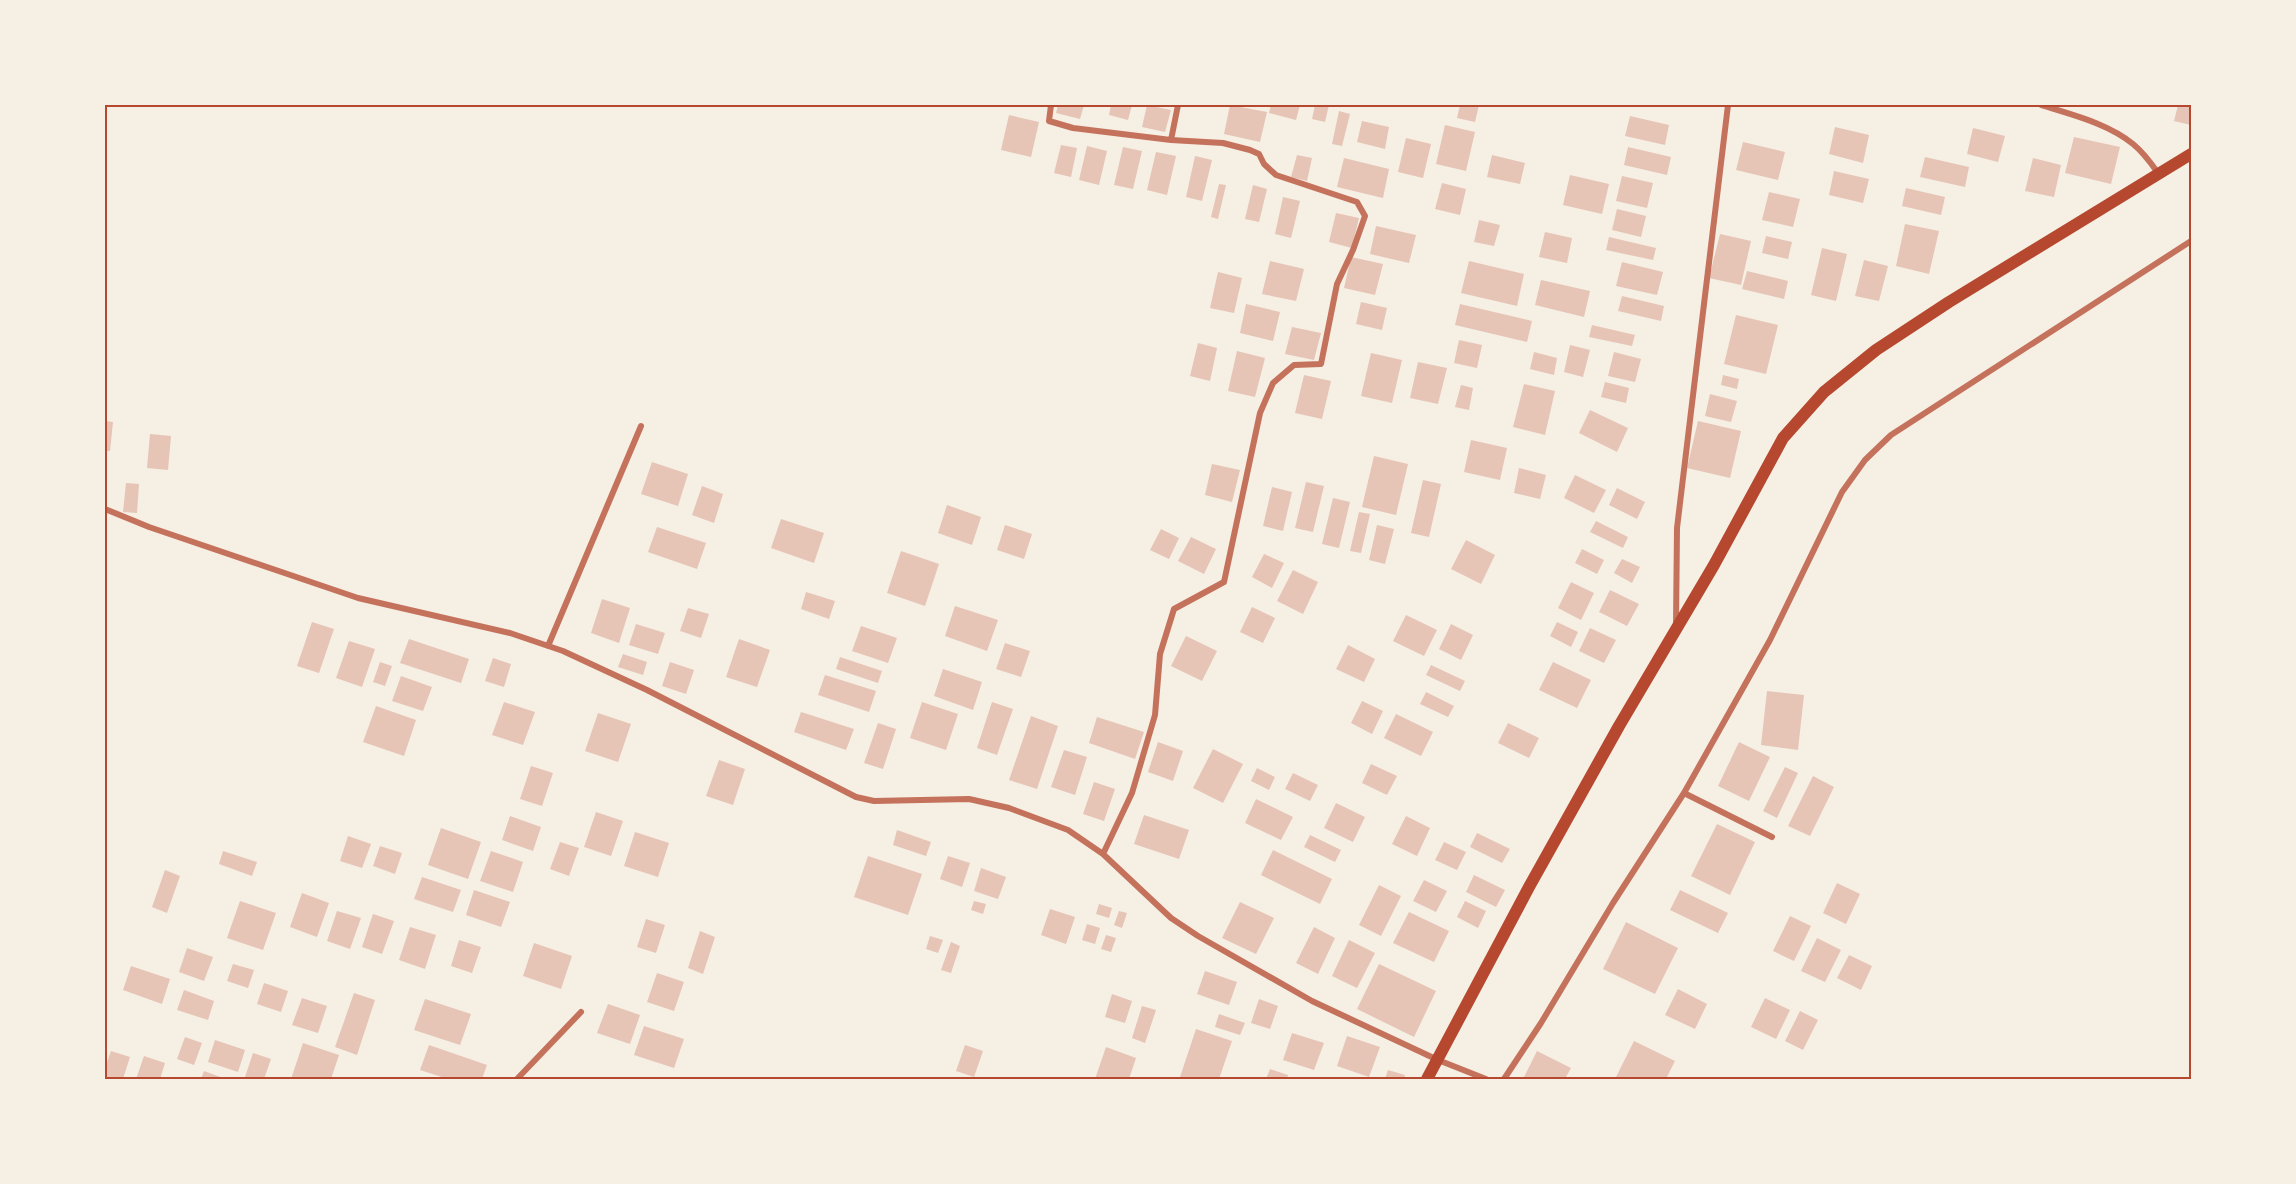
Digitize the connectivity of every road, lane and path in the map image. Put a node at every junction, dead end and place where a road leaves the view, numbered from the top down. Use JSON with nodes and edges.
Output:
{"nodes":[{"id":1,"x":1051,"y":105,"type":"edge"},
{"id":2,"x":1178,"y":105,"type":"edge"},
{"id":3,"x":1728,"y":105,"type":"edge"},
{"id":4,"x":2041,"y":105,"type":"edge"},
{"id":5,"x":1171,"y":140,"type":"junction"},
{"id":6,"x":2191,"y":154,"type":"edge"},
{"id":7,"x":2158,"y":173,"type":"junction"},
{"id":8,"x":2191,"y":241,"type":"edge"},
{"id":9,"x":641,"y":426,"type":"dead end"},
{"id":10,"x":105,"y":510,"type":"edge"},
{"id":11,"x":1676,"y":627,"type":"junction"},
{"id":12,"x":548,"y":646,"type":"junction"},
{"id":13,"x":1684,"y":793,"type":"junction"},
{"id":14,"x":1772,"y":837,"type":"dead end"},
{"id":15,"x":1103,"y":854,"type":"junction"},
{"id":16,"x":581,"y":1012,"type":"dead end"},
{"id":17,"x":1440,"y":1060,"type":"junction"},
{"id":18,"x":517,"y":1079,"type":"edge"},
{"id":19,"x":1427,"y":1079,"type":"edge"},
{"id":20,"x":1486,"y":1079,"type":"edge"},
{"id":21,"x":1504,"y":1079,"type":"edge"}],
"edges":[{"from":1,"to":5,"type":"street"},
{"from":2,"to":5,"type":"street"},
{"from":3,"to":11,"type":"street"},
{"from":4,"to":7,"type":"street"},
{"from":5,"to":15,"type":"street"},
{"from":6,"to":7,"type":"main road"},
{"from":7,"to":11,"type":"main road"},
{"from":8,"to":13,"type":"street"},
{"from":9,"to":12,"type":"street"},
{"from":10,"to":12,"type":"street"},
{"from":11,"to":17,"type":"main road"},
{"from":12,"to":15,"type":"street"},
{"from":13,"to":14,"type":"street"},
{"from":13,"to":21,"type":"street"},
{"from":15,"to":17,"type":"street"},
{"from":16,"to":18,"type":"street"},
{"from":17,"to":19,"type":"main road"},
{"from":17,"to":20,"type":"street"}]}
